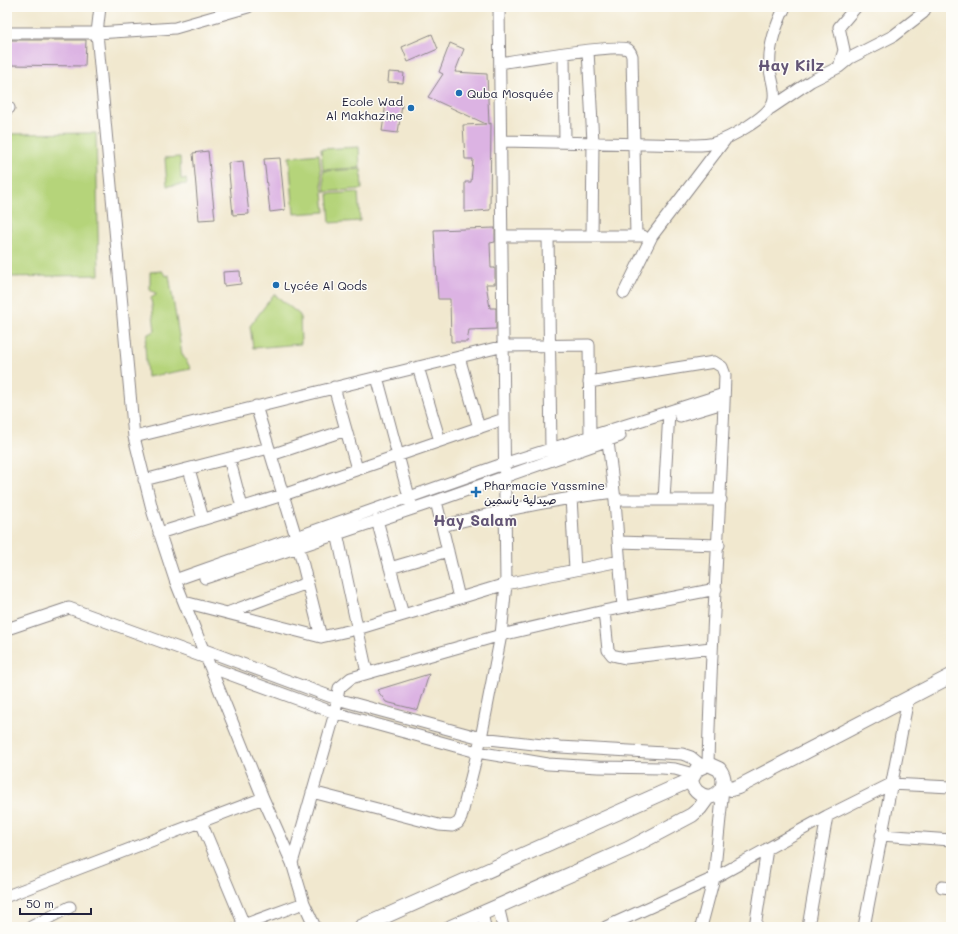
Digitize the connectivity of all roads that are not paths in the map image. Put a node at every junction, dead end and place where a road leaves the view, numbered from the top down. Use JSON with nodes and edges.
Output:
{"nodes":[{"id":1,"x":100,"y":7,"type":"edge"},
{"id":2,"x":248,"y":7,"type":"edge"},
{"id":3,"x":499,"y":7,"type":"edge"},
{"id":4,"x":785,"y":7,"type":"edge"},
{"id":5,"x":856,"y":7,"type":"edge"},
{"id":6,"x":926,"y":7,"type":"edge"},
{"id":7,"x":7,"y":33,"type":"edge"},
{"id":8,"x":97,"y":33,"type":"junction"},
{"id":9,"x":588,"y":50,"type":"junction"},
{"id":10,"x":564,"y":54,"type":"junction"},
{"id":11,"x":500,"y":63,"type":"junction"},
{"id":12,"x":839,"y":67,"type":"junction"},
{"id":13,"x":771,"y":108,"type":"junction"},
{"id":14,"x":726,"y":138,"type":"junction"},
{"id":15,"x":501,"y":141,"type":"junction"},
{"id":16,"x":565,"y":142,"type":"junction"},
{"id":17,"x":593,"y":142,"type":"junction"},
{"id":18,"x":634,"y":144,"type":"junction"},
{"id":19,"x":502,"y":236,"type":"junction"},
{"id":20,"x":592,"y":236,"type":"junction"},
{"id":21,"x":636,"y":236,"type":"junction"},
{"id":22,"x":652,"y":236,"type":"junction"},
{"id":23,"x":548,"y":237,"type":"junction"},
{"id":24,"x":624,"y":294,"type":"dead end"},
{"id":25,"x":549,"y":345,"type":"junction"},
{"id":26,"x":504,"y":346,"type":"junction"},
{"id":27,"x":459,"y":357,"type":"junction"},
{"id":28,"x":418,"y":367,"type":"junction"},
{"id":29,"x":377,"y":377,"type":"junction"},
{"id":30,"x":589,"y":382,"type":"junction"},
{"id":31,"x":334,"y":387,"type":"junction"},
{"id":32,"x":724,"y":398,"type":"junction"},
{"id":33,"x":256,"y":406,"type":"junction"},
{"id":34,"x":669,"y":416,"type":"junction"},
{"id":35,"x":504,"y":419,"type":"junction"},
{"id":36,"x":479,"y":428,"type":"junction"},
{"id":37,"x":346,"y":430,"type":"junction"},
{"id":38,"x":134,"y":436,"type":"junction"},
{"id":39,"x":607,"y":436,"type":"junction"},
{"id":40,"x":590,"y":437,"type":"junction"},
{"id":41,"x":440,"y":441,"type":"junction"},
{"id":42,"x":551,"y":449,"type":"junction"},
{"id":43,"x":270,"y":452,"type":"junction"},
{"id":44,"x":398,"y":456,"type":"junction"},
{"id":45,"x":229,"y":458,"type":"junction"},
{"id":46,"x":503,"y":464,"type":"junction"},
{"id":47,"x":189,"y":469,"type":"junction"},
{"id":48,"x":357,"y":469,"type":"junction"},
{"id":49,"x":504,"y":477,"type":"junction"},
{"id":50,"x":144,"y":480,"type":"junction"},
{"id":51,"x":283,"y":495,"type":"junction"},
{"id":52,"x":615,"y":496,"type":"junction"},
{"id":53,"x":571,"y":497,"type":"junction"},
{"id":54,"x":409,"y":498,"type":"junction"},
{"id":55,"x":664,"y":500,"type":"junction"},
{"id":56,"x":721,"y":500,"type":"junction"},
{"id":57,"x":436,"y":501,"type":"junction"},
{"id":58,"x":242,"y":507,"type":"junction"},
{"id":59,"x":412,"y":509,"type":"junction"},
{"id":60,"x":504,"y":510,"type":"junction"},
{"id":61,"x":204,"y":519,"type":"junction"},
{"id":62,"x":377,"y":520,"type":"junction"},
{"id":63,"x":442,"y":526,"type":"junction"},
{"id":64,"x":159,"y":533,"type":"junction"},
{"id":65,"x":337,"y":533,"type":"junction"},
{"id":66,"x":297,"y":542,"type":"junction"},
{"id":67,"x":618,"y":542,"type":"junction"},
{"id":68,"x":719,"y":545,"type":"junction"},
{"id":69,"x":448,"y":551,"type":"junction"},
{"id":70,"x":620,"y":561,"type":"junction"},
{"id":71,"x":390,"y":568,"type":"junction"},
{"id":72,"x":575,"y":570,"type":"junction"},
{"id":73,"x":176,"y":583,"type":"junction"},
{"id":74,"x":307,"y":583,"type":"junction"},
{"id":75,"x":506,"y":584,"type":"junction"},
{"id":76,"x":716,"y":589,"type":"junction"},
{"id":77,"x":459,"y":598,"type":"junction"},
{"id":78,"x":184,"y":602,"type":"junction"},
{"id":79,"x":623,"y":607,"type":"junction"},
{"id":80,"x":604,"y":611,"type":"junction"},
{"id":81,"x":227,"y":613,"type":"junction"},
{"id":82,"x":403,"y":615,"type":"junction"},
{"id":83,"x":7,"y":629,"type":"edge"},
{"id":84,"x":357,"y":629,"type":"junction"},
{"id":85,"x":501,"y":635,"type":"junction"},
{"id":86,"x":320,"y":637,"type":"junction"},
{"id":87,"x":711,"y":648,"type":"junction"},
{"id":88,"x":206,"y":658,"type":"junction"},
{"id":89,"x":367,"y":674,"type":"junction"},
{"id":90,"x":951,"y":676,"type":"edge"},
{"id":91,"x":337,"y":699,"type":"junction"},
{"id":92,"x":908,"y":699,"type":"junction"},
{"id":93,"x":335,"y":713,"type":"junction"},
{"id":94,"x":481,"y":738,"type":"junction"},
{"id":95,"x":477,"y":752,"type":"junction"},
{"id":96,"x":699,"y":771,"type":"junction"},
{"id":97,"x":891,"y":784,"type":"junction"},
{"id":98,"x":723,"y":787,"type":"junction"},
{"id":99,"x":951,"y":787,"type":"edge"},
{"id":100,"x":312,"y":792,"type":"junction"},
{"id":101,"x":709,"y":797,"type":"junction"},
{"id":102,"x":263,"y":798,"type":"junction"},
{"id":103,"x":827,"y":816,"type":"junction"},
{"id":104,"x":201,"y":822,"type":"junction"},
{"id":105,"x":718,"y":822,"type":"junction"},
{"id":106,"x":881,"y":835,"type":"junction"},
{"id":107,"x":951,"y":840,"type":"edge"},
{"id":108,"x":767,"y":849,"type":"junction"},
{"id":109,"x":292,"y":863,"type":"junction"},
{"id":110,"x":714,"y":878,"type":"junction"},
{"id":111,"x":7,"y":896,"type":"edge"},
{"id":112,"x":304,"y":903,"type":"junction"},
{"id":113,"x":498,"y":906,"type":"junction"},
{"id":114,"x":70,"y":908,"type":"dead end"},
{"id":115,"x":482,"y":913,"type":"junction"},
{"id":116,"x":623,"y":924,"type":"edge"},
{"id":117,"x":242,"y":926,"type":"edge"},
{"id":118,"x":31,"y":927,"type":"edge"},
{"id":119,"x":315,"y":927,"type":"edge"},
{"id":120,"x":361,"y":927,"type":"edge"},
{"id":121,"x":451,"y":927,"type":"edge"},
{"id":122,"x":485,"y":927,"type":"edge"},
{"id":123,"x":503,"y":927,"type":"edge"},
{"id":124,"x":606,"y":927,"type":"edge"},
{"id":125,"x":701,"y":927,"type":"edge"},
{"id":126,"x":754,"y":927,"type":"edge"},
{"id":127,"x":808,"y":927,"type":"edge"},
{"id":128,"x":864,"y":927,"type":"edge"}],
"edges":[{"from":1,"to":8,"type":"street"},
{"from":2,"to":8,"type":"street"},
{"from":3,"to":11,"type":"street"},
{"from":4,"to":13,"type":"street"},
{"from":5,"to":12,"type":"street"},
{"from":6,"to":12,"type":"street"},
{"from":7,"to":8,"type":"street"},
{"from":8,"to":38,"type":"street"},
{"from":9,"to":10,"type":"street"},
{"from":9,"to":17,"type":"street"},
{"from":9,"to":18,"type":"street"},
{"from":10,"to":11,"type":"street"},
{"from":10,"to":16,"type":"street"},
{"from":11,"to":15,"type":"street"},
{"from":12,"to":13,"type":"street"},
{"from":13,"to":14,"type":"street"},
{"from":14,"to":18,"type":"street"},
{"from":14,"to":22,"type":"street"},
{"from":15,"to":16,"type":"street"},
{"from":15,"to":19,"type":"street"},
{"from":16,"to":17,"type":"street"},
{"from":17,"to":18,"type":"street"},
{"from":17,"to":20,"type":"street"},
{"from":18,"to":21,"type":"street"},
{"from":19,"to":23,"type":"street"},
{"from":19,"to":26,"type":"street"},
{"from":20,"to":21,"type":"street"},
{"from":20,"to":23,"type":"street"},
{"from":21,"to":22,"type":"street"},
{"from":22,"to":24,"type":"street"},
{"from":23,"to":25,"type":"street"},
{"from":25,"to":26,"type":"street"},
{"from":25,"to":30,"type":"street"},
{"from":25,"to":42,"type":"street"},
{"from":26,"to":27,"type":"street"},
{"from":26,"to":35,"type":"street"},
{"from":27,"to":28,"type":"street"},
{"from":27,"to":36,"type":"street"},
{"from":28,"to":29,"type":"street"},
{"from":28,"to":41,"type":"street"},
{"from":29,"to":31,"type":"street"},
{"from":29,"to":44,"type":"street"},
{"from":30,"to":32,"type":"street"},
{"from":30,"to":40,"type":"street"},
{"from":31,"to":33,"type":"street"},
{"from":31,"to":37,"type":"street"},
{"from":32,"to":34,"type":"street"},
{"from":32,"to":56,"type":"street"},
{"from":33,"to":38,"type":"street"},
{"from":33,"to":43,"type":"street"},
{"from":34,"to":39,"type":"street"},
{"from":34,"to":55,"type":"street"},
{"from":35,"to":36,"type":"street"},
{"from":35,"to":46,"type":"street"},
{"from":36,"to":41,"type":"street"},
{"from":37,"to":43,"type":"street"},
{"from":37,"to":48,"type":"street"},
{"from":38,"to":50,"type":"street"},
{"from":39,"to":40,"type":"street"},
{"from":39,"to":49,"type":"street"},
{"from":39,"to":52,"type":"street"},
{"from":40,"to":42,"type":"street"},
{"from":41,"to":44,"type":"street"},
{"from":42,"to":46,"type":"street"},
{"from":43,"to":45,"type":"street"},
{"from":43,"to":51,"type":"street"},
{"from":44,"to":48,"type":"street"},
{"from":44,"to":54,"type":"street"},
{"from":45,"to":47,"type":"street"},
{"from":45,"to":58,"type":"street"},
{"from":46,"to":49,"type":"street"},
{"from":46,"to":54,"type":"street"},
{"from":47,"to":50,"type":"street"},
{"from":47,"to":61,"type":"street"},
{"from":48,"to":51,"type":"street"},
{"from":49,"to":57,"type":"street"},
{"from":49,"to":60,"type":"street"},
{"from":50,"to":64,"type":"street"},
{"from":51,"to":58,"type":"street"},
{"from":51,"to":66,"type":"street"},
{"from":52,"to":53,"type":"street"},
{"from":52,"to":55,"type":"street"},
{"from":52,"to":67,"type":"street"},
{"from":53,"to":60,"type":"street"},
{"from":53,"to":72,"type":"street"},
{"from":54,"to":59,"type":"street"},
{"from":54,"to":66,"type":"street"},
{"from":55,"to":56,"type":"street"},
{"from":56,"to":68,"type":"street"},
{"from":57,"to":59,"type":"street"},
{"from":57,"to":63,"type":"street"},
{"from":58,"to":61,"type":"street"},
{"from":59,"to":62,"type":"street"},
{"from":60,"to":63,"type":"street"},
{"from":60,"to":75,"type":"street"},
{"from":61,"to":64,"type":"street"},
{"from":62,"to":65,"type":"street"},
{"from":62,"to":71,"type":"street"},
{"from":63,"to":69,"type":"street"},
{"from":64,"to":73,"type":"street"},
{"from":65,"to":66,"type":"street"},
{"from":65,"to":84,"type":"street"},
{"from":66,"to":73,"type":"street"},
{"from":66,"to":74,"type":"street"},
{"from":67,"to":68,"type":"street"},
{"from":67,"to":70,"type":"street"},
{"from":68,"to":76,"type":"street"},
{"from":69,"to":71,"type":"street"},
{"from":69,"to":77,"type":"street"},
{"from":70,"to":72,"type":"street"},
{"from":70,"to":79,"type":"street"},
{"from":71,"to":82,"type":"street"},
{"from":72,"to":75,"type":"street"},
{"from":73,"to":78,"type":"street"},
{"from":74,"to":81,"type":"street"},
{"from":74,"to":86,"type":"street"},
{"from":75,"to":77,"type":"street"},
{"from":75,"to":85,"type":"street"},
{"from":76,"to":79,"type":"street"},
{"from":76,"to":87,"type":"street"},
{"from":77,"to":82,"type":"street"},
{"from":78,"to":81,"type":"street"},
{"from":78,"to":88,"type":"street"},
{"from":79,"to":80,"type":"street"},
{"from":80,"to":85,"type":"street"},
{"from":80,"to":87,"type":"street"},
{"from":81,"to":86,"type":"street"},
{"from":82,"to":84,"type":"street"},
{"from":83,"to":88,"type":"street"},
{"from":84,"to":86,"type":"street"},
{"from":84,"to":89,"type":"street"},
{"from":85,"to":89,"type":"street"},
{"from":85,"to":94,"type":"street"},
{"from":87,"to":96,"type":"street"},
{"from":88,"to":91,"type":"street"},
{"from":88,"to":93,"type":"street"},
{"from":88,"to":102,"type":"street"},
{"from":89,"to":91,"type":"street"},
{"from":90,"to":92,"type":"street"},
{"from":91,"to":93,"type":"street"},
{"from":91,"to":94,"type":"street"},
{"from":92,"to":97,"type":"street"},
{"from":92,"to":98,"type":"street"},
{"from":93,"to":95,"type":"street"},
{"from":93,"to":100,"type":"street"},
{"from":94,"to":95,"type":"street"},
{"from":94,"to":96,"type":"street"},
{"from":95,"to":96,"type":"street"},
{"from":95,"to":100,"type":"street"},
{"from":96,"to":98,"type":"street"},
{"from":96,"to":101,"type":"street"},
{"from":96,"to":120,"type":"street"},
{"from":97,"to":99,"type":"street"},
{"from":97,"to":103,"type":"street"},
{"from":97,"to":106,"type":"street"},
{"from":98,"to":101,"type":"street"},
{"from":98,"to":105,"type":"street"},
{"from":100,"to":109,"type":"street"},
{"from":101,"to":105,"type":"street"},
{"from":101,"to":113,"type":"street"},
{"from":102,"to":104,"type":"street"},
{"from":102,"to":109,"type":"street"},
{"from":103,"to":108,"type":"street"},
{"from":103,"to":127,"type":"street"},
{"from":104,"to":111,"type":"street"},
{"from":104,"to":117,"type":"street"},
{"from":105,"to":110,"type":"street"},
{"from":106,"to":107,"type":"street"},
{"from":106,"to":128,"type":"street"},
{"from":108,"to":110,"type":"street"},
{"from":108,"to":126,"type":"street"},
{"from":109,"to":112,"type":"street"},
{"from":110,"to":116,"type":"street"},
{"from":110,"to":125,"type":"street"},
{"from":112,"to":117,"type":"street"},
{"from":112,"to":119,"type":"street"},
{"from":113,"to":115,"type":"street"},
{"from":113,"to":123,"type":"street"},
{"from":114,"to":118,"type":"street"},
{"from":115,"to":121,"type":"street"},
{"from":115,"to":122,"type":"street"},
{"from":116,"to":124,"type":"street"}]}
